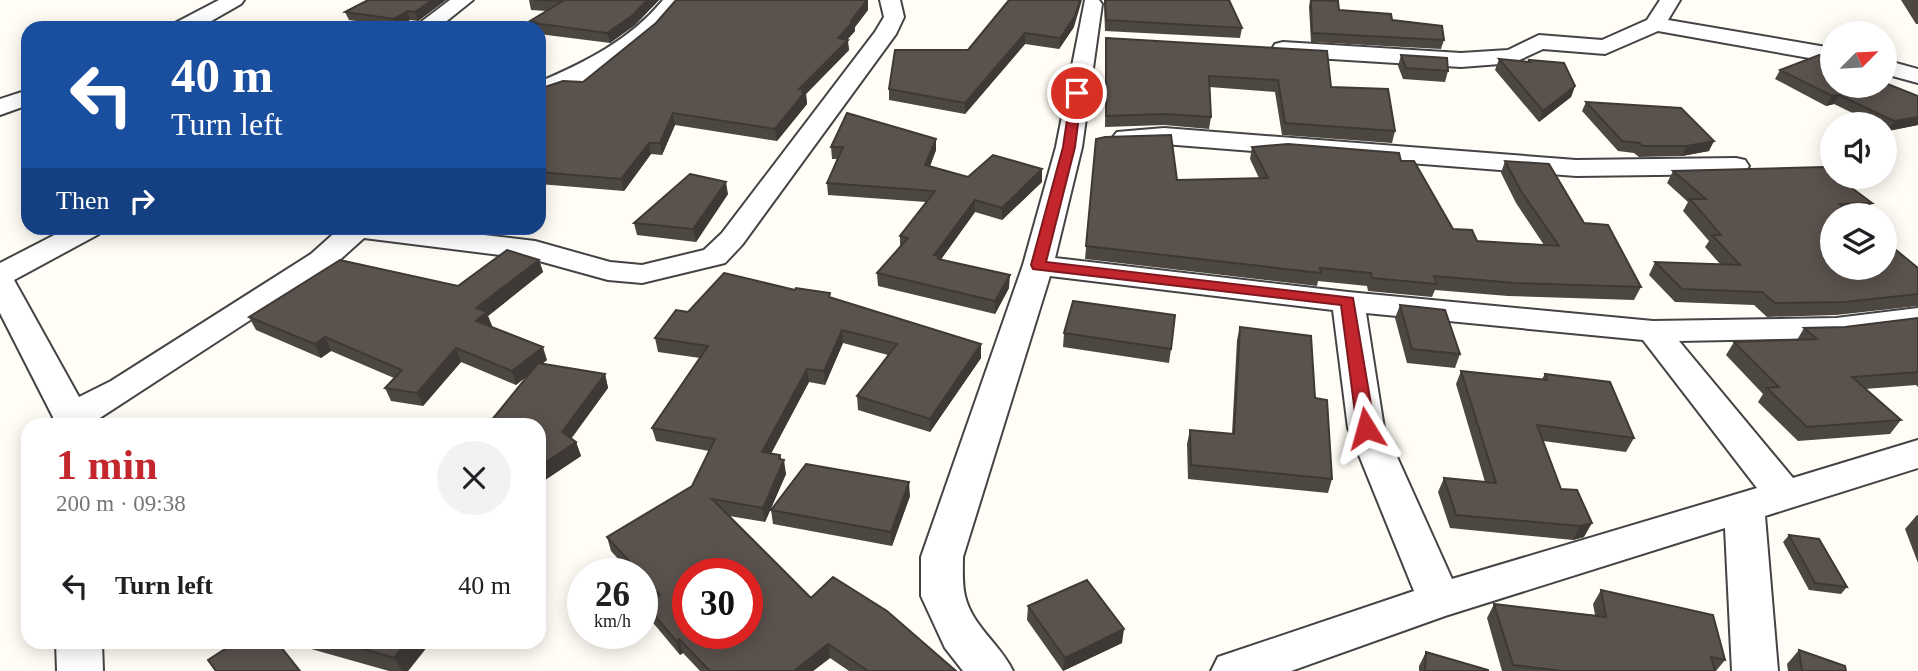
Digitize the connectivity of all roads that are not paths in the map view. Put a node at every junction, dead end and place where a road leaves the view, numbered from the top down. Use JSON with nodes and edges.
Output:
{"nodes":[{"id":1,"x":234,"y":0,"type":"edge"},
{"id":2,"x":463,"y":0,"type":"edge"},
{"id":3,"x":674,"y":0,"type":"edge"},
{"id":4,"x":890,"y":0,"type":"edge"},
{"id":5,"x":1670,"y":0,"type":"edge"},
{"id":6,"x":1092,"y":4,"type":"dead end"},
{"id":7,"x":196,"y":21,"type":"edge"},
{"id":8,"x":434,"y":21,"type":"edge"},
{"id":9,"x":1655,"y":24,"type":"junction"},
{"id":10,"x":1084,"y":39,"type":"junction"},
{"id":11,"x":1112,"y":40,"type":"edge"},
{"id":12,"x":1266,"y":48,"type":"edge"},
{"id":13,"x":1820,"y":53,"type":"edge"},
{"id":14,"x":1897,"y":70,"type":"edge"},
{"id":15,"x":1918,"y":76,"type":"edge"},
{"id":16,"x":546,"y":88,"type":"edge"},
{"id":17,"x":21,"y":99,"type":"edge"},
{"id":18,"x":0,"y":108,"type":"edge"},
{"id":19,"x":1087,"y":142,"type":"junction"},
{"id":20,"x":1736,"y":166,"type":"edge"},
{"id":21,"x":76,"y":235,"type":"edge"},
{"id":22,"x":349,"y":235,"type":"edge"},
{"id":23,"x":414,"y":235,"type":"edge"},
{"id":24,"x":1038,"y":265,"type":"junction"},
{"id":25,"x":0,"y":275,"type":"edge"},
{"id":26,"x":0,"y":282,"type":"edge"},
{"id":27,"x":1348,"y":302,"type":"junction"},
{"id":28,"x":1918,"y":318,"type":"edge"},
{"id":29,"x":1653,"y":331,"type":"junction"},
{"id":30,"x":69,"y":418,"type":"edge"},
{"id":31,"x":76,"y":418,"type":"edge"},
{"id":32,"x":1918,"y":454,"type":"edge"},
{"id":33,"x":1784,"y":494,"type":"junction"},
{"id":34,"x":1744,"y":505,"type":"junction"},
{"id":35,"x":1440,"y":600,"type":"junction"},
{"id":36,"x":79,"y":649,"type":"edge"},
{"id":37,"x":80,"y":671,"type":"edge"},
{"id":38,"x":990,"y":671,"type":"edge"},
{"id":39,"x":1234,"y":671,"type":"edge"},
{"id":40,"x":1755,"y":671,"type":"edge"}],
"edges":[{"from":1,"to":7,"type":"street"},
{"from":2,"to":8,"type":"street"},
{"from":3,"to":16,"type":"street"},
{"from":4,"to":23,"type":"street"},
{"from":5,"to":9,"type":"street"},
{"from":6,"to":10,"type":"street"},
{"from":9,"to":12,"type":"street"},
{"from":9,"to":13,"type":"street"},
{"from":10,"to":11,"type":"street"},
{"from":10,"to":19,"type":"street"},
{"from":14,"to":15,"type":"street"},
{"from":17,"to":18,"type":"street"},
{"from":19,"to":20,"type":"street"},
{"from":19,"to":24,"type":"street"},
{"from":21,"to":25,"type":"street"},
{"from":22,"to":31,"type":"street"},
{"from":24,"to":27,"type":"street"},
{"from":24,"to":38,"type":"street"},
{"from":26,"to":30,"type":"street"},
{"from":27,"to":29,"type":"street"},
{"from":27,"to":35,"type":"street"},
{"from":28,"to":29,"type":"street"},
{"from":29,"to":33,"type":"street"},
{"from":32,"to":33,"type":"street"},
{"from":33,"to":34,"type":"street"},
{"from":34,"to":35,"type":"street"},
{"from":34,"to":40,"type":"street"},
{"from":35,"to":39,"type":"street"},
{"from":36,"to":37,"type":"street"}]}
